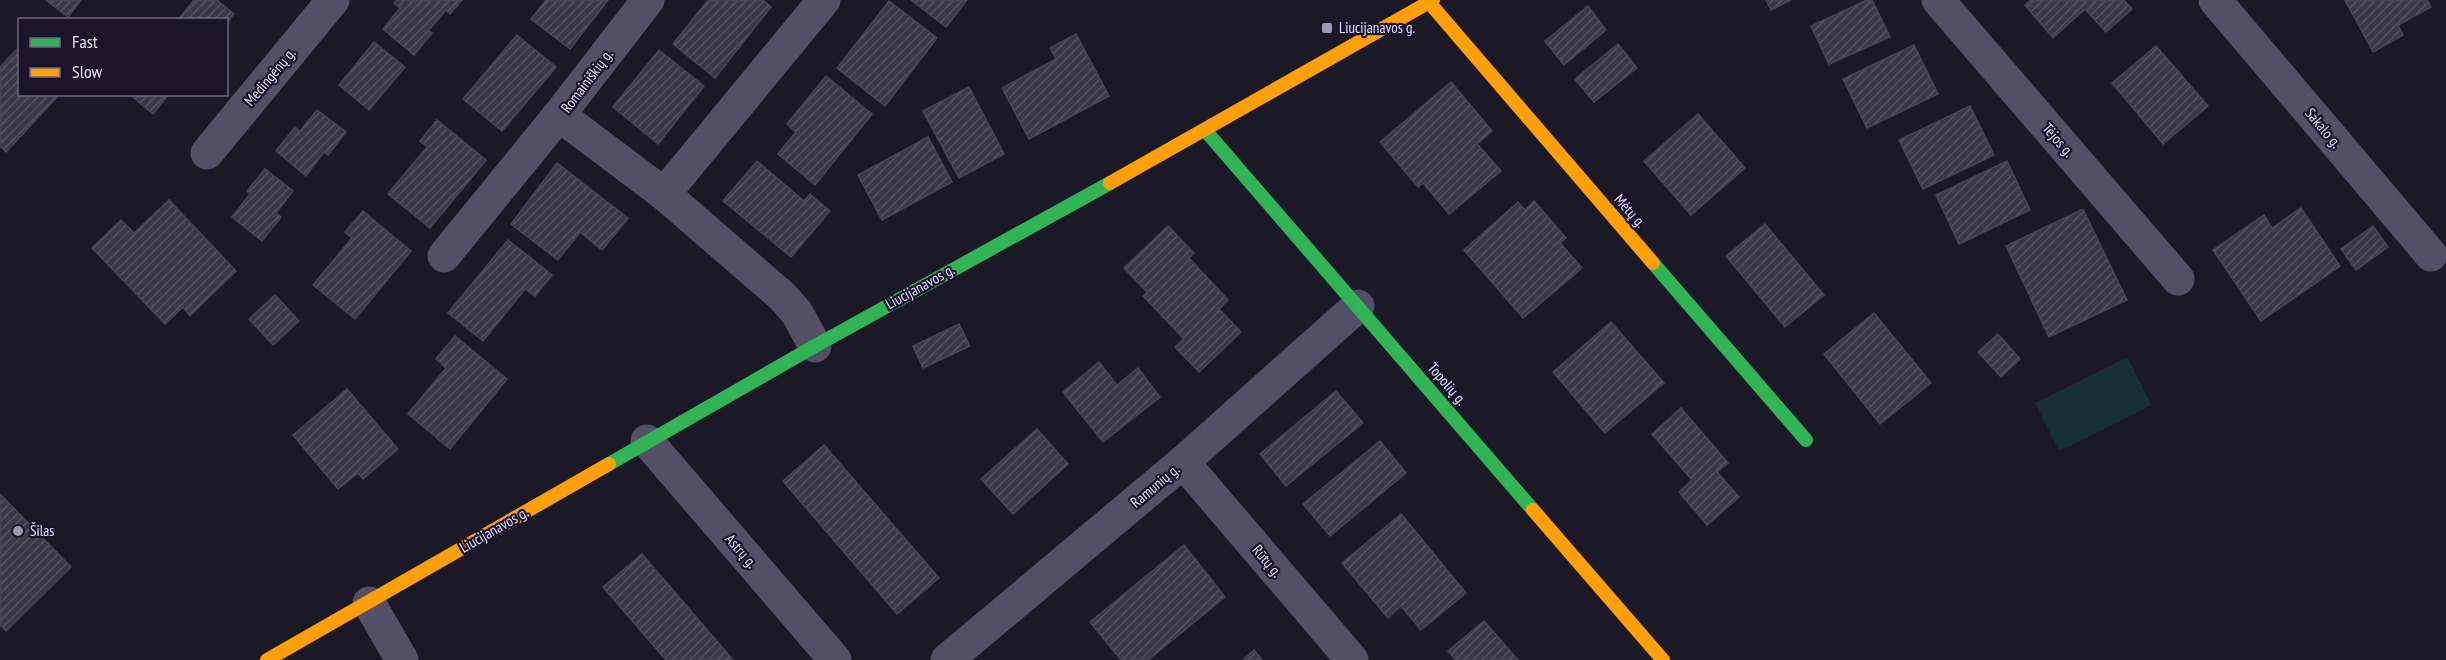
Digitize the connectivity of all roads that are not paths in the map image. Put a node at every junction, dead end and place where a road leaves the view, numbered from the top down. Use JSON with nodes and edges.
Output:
{"nodes":[{"id":1,"x":333,"y":0,"type":"edge"},
{"id":2,"x":648,"y":0,"type":"edge"},
{"id":3,"x":824,"y":0,"type":"edge"},
{"id":4,"x":1938,"y":0,"type":"edge"},
{"id":5,"x":2215,"y":0,"type":"edge"},
{"id":6,"x":1430,"y":1,"type":"edge"},
{"id":7,"x":559,"y":115,"type":"junction"},
{"id":8,"x":1205,"y":130,"type":"junction"},
{"id":9,"x":207,"y":153,"type":"dead end"},
{"id":10,"x":664,"y":194,"type":"junction"},
{"id":11,"x":2431,"y":255,"type":"dead end"},
{"id":12,"x":444,"y":256,"type":"dead end"},
{"id":13,"x":2178,"y":279,"type":"dead end"},
{"id":14,"x":1358,"y":306,"type":"junction"},
{"id":15,"x":815,"y":346,"type":"junction"},
{"id":16,"x":1806,"y":440,"type":"dead end"},
{"id":17,"x":647,"y":441,"type":"junction"},
{"id":18,"x":1183,"y":462,"type":"junction"},
{"id":19,"x":369,"y":603,"type":"junction"},
{"id":20,"x":267,"y":660,"type":"edge"},
{"id":21,"x":402,"y":660,"type":"edge"},
{"id":22,"x":835,"y":660,"type":"edge"},
{"id":23,"x":947,"y":660,"type":"edge"},
{"id":24,"x":1352,"y":660,"type":"edge"},
{"id":25,"x":1663,"y":660,"type":"edge"}],
"edges":[{"from":1,"to":9,"type":"street","name":"Medingėnų g."},
{"from":2,"to":7,"type":"street","name":"Romainiškių g."},
{"from":3,"to":10,"type":"street"},
{"from":4,"to":13,"type":"street","name":"Tėjos g."},
{"from":5,"to":11,"type":"street","name":"Sakalo g."},
{"from":6,"to":8,"type":"street","name":"Liucijanavos g."},
{"from":6,"to":16,"type":"street","name":"Mėtų g."},
{"from":7,"to":10,"type":"street","name":"Romainiškių g."},
{"from":7,"to":12,"type":"street"},
{"from":8,"to":14,"type":"street","name":"Topolių g."},
{"from":8,"to":15,"type":"street","name":"Liucijanavos g."},
{"from":10,"to":15,"type":"street"},
{"from":14,"to":18,"type":"street","name":"Ramunių g."},
{"from":14,"to":25,"type":"street","name":"Topolių g."},
{"from":15,"to":17,"type":"street","name":"Liucijanavos g."},
{"from":17,"to":19,"type":"street","name":"Liucijanavos g."},
{"from":17,"to":22,"type":"street","name":"Astrų g."},
{"from":18,"to":23,"type":"street","name":"Ramunių g."},
{"from":18,"to":24,"type":"street","name":"Rūtų g."},
{"from":19,"to":20,"type":"street","name":"Liucijanavos g."},
{"from":19,"to":21,"type":"street"}]}
